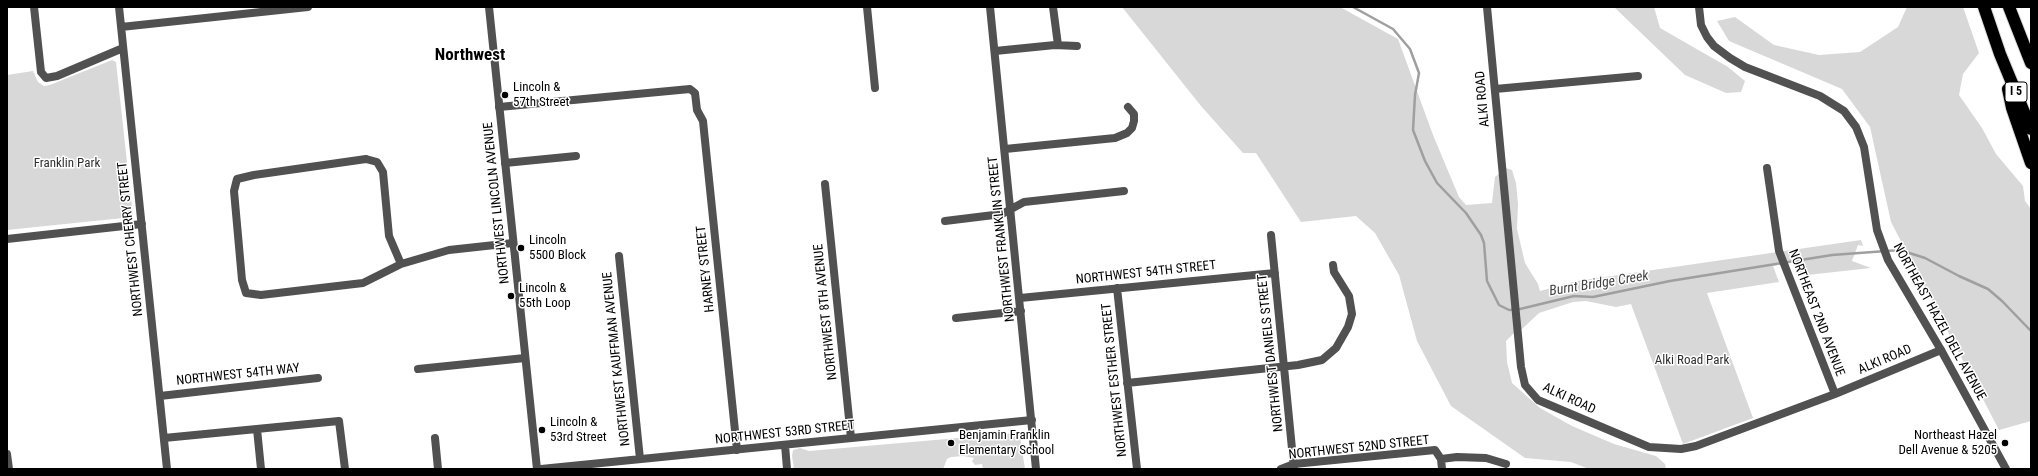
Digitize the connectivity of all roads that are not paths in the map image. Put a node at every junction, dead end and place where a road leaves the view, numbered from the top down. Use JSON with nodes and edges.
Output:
{"nodes":[{"id":1,"x":34,"y":7,"type":"edge"},
{"id":2,"x":119,"y":7,"type":"edge"},
{"id":3,"x":304,"y":7,"type":"edge"},
{"id":4,"x":489,"y":7,"type":"edge"},
{"id":5,"x":867,"y":7,"type":"edge"},
{"id":6,"x":990,"y":7,"type":"edge"},
{"id":7,"x":1053,"y":7,"type":"edge"},
{"id":8,"x":1487,"y":7,"type":"edge"},
{"id":9,"x":1699,"y":7,"type":"edge"},
{"id":10,"x":1984,"y":7,"type":"edge"},
{"id":11,"x":2009,"y":7,"type":"edge"},
{"id":12,"x":2014,"y":23,"type":"junction"},
{"id":13,"x":121,"y":27,"type":"junction"},
{"id":14,"x":1058,"y":45,"type":"junction"},
{"id":15,"x":1077,"y":46,"type":"dead end"},
{"id":16,"x":123,"y":48,"type":"junction"},
{"id":17,"x":995,"y":51,"type":"junction"},
{"id":18,"x":2031,"y":51,"type":"edge"},
{"id":19,"x":2000,"y":54,"type":"junction"},
{"id":20,"x":2031,"y":63,"type":"edge"},
{"id":21,"x":1638,"y":76,"type":"dead end"},
{"id":22,"x":875,"y":88,"type":"dead end"},
{"id":23,"x":1495,"y":89,"type":"junction"},
{"id":24,"x":499,"y":107,"type":"junction"},
{"id":25,"x":1128,"y":107,"type":"dead end"},
{"id":26,"x":2031,"y":130,"type":"edge"},
{"id":27,"x":1005,"y":149,"type":"junction"},
{"id":28,"x":576,"y":156,"type":"dead end"},
{"id":29,"x":505,"y":162,"type":"junction"},
{"id":30,"x":2031,"y":163,"type":"edge"},
{"id":31,"x":1767,"y":168,"type":"dead end"},
{"id":32,"x":825,"y":184,"type":"dead end"},
{"id":33,"x":1124,"y":191,"type":"dead end"},
{"id":34,"x":1011,"y":210,"type":"junction"},
{"id":35,"x":945,"y":221,"type":"dead end"},
{"id":36,"x":142,"y":224,"type":"junction"},
{"id":37,"x":1271,"y":235,"type":"dead end"},
{"id":38,"x":7,"y":239,"type":"edge"},
{"id":39,"x":513,"y":243,"type":"junction"},
{"id":40,"x":619,"y":256,"type":"dead end"},
{"id":41,"x":401,"y":264,"type":"junction"},
{"id":42,"x":1333,"y":264,"type":"dead end"},
{"id":43,"x":1275,"y":273,"type":"junction"},
{"id":44,"x":1118,"y":288,"type":"junction"},
{"id":45,"x":1020,"y":298,"type":"junction"},
{"id":46,"x":1021,"y":311,"type":"junction"},
{"id":47,"x":956,"y":318,"type":"dead end"},
{"id":48,"x":1941,"y":350,"type":"junction"},
{"id":49,"x":525,"y":358,"type":"junction"},
{"id":50,"x":1284,"y":367,"type":"junction"},
{"id":51,"x":418,"y":369,"type":"dead end"},
{"id":52,"x":318,"y":378,"type":"dead end"},
{"id":53,"x":1127,"y":383,"type":"junction"},
{"id":54,"x":1835,"y":394,"type":"junction"},
{"id":55,"x":160,"y":396,"type":"junction"},
{"id":56,"x":1032,"y":420,"type":"junction"},
{"id":57,"x":257,"y":429,"type":"junction"},
{"id":58,"x":164,"y":438,"type":"junction"},
{"id":59,"x":435,"y":438,"type":"dead end"},
{"id":60,"x":851,"y":438,"type":"junction"},
{"id":61,"x":785,"y":445,"type":"junction"},
{"id":62,"x":736,"y":450,"type":"junction"},
{"id":63,"x":7,"y":454,"type":"edge"},
{"id":64,"x":640,"y":459,"type":"junction"},
{"id":65,"x":1441,"y":459,"type":"junction"},
{"id":66,"x":1506,"y":464,"type":"dead end"},
{"id":67,"x":1294,"y":466,"type":"edge"},
{"id":68,"x":9,"y":469,"type":"edge"},
{"id":69,"x":167,"y":469,"type":"edge"},
{"id":70,"x":261,"y":469,"type":"edge"},
{"id":71,"x":345,"y":469,"type":"edge"},
{"id":72,"x":438,"y":469,"type":"edge"},
{"id":73,"x":537,"y":469,"type":"edge"},
{"id":74,"x":541,"y":469,"type":"edge"},
{"id":75,"x":787,"y":469,"type":"edge"},
{"id":76,"x":1036,"y":469,"type":"edge"},
{"id":77,"x":1137,"y":469,"type":"edge"},
{"id":78,"x":1281,"y":469,"type":"edge"},
{"id":79,"x":1442,"y":469,"type":"edge"},
{"id":80,"x":2006,"y":469,"type":"edge"}],
"edges":[{"from":1,"to":16,"type":"street"},
{"from":2,"to":13,"type":"street","name":"NORTHWEST CHERRY STREET"},
{"from":3,"to":13,"type":"street"},
{"from":4,"to":24,"type":"street","name":"NORTHWEST LINCOLN AVENUE"},
{"from":5,"to":22,"type":"street"},
{"from":6,"to":17,"type":"street","name":"NORTHWEST FRANKLIN STREET"},
{"from":7,"to":14,"type":"street"},
{"from":8,"to":23,"type":"street","name":"ALKI ROAD"},
{"from":9,"to":48,"type":"street","name":"NORTHEAST HAZEL DELL AVENUE"},
{"from":10,"to":19,"type":"highway","number":"I 5"},
{"from":11,"to":12,"type":"highway","number":"I 5"},
{"from":12,"to":18,"type":"highway"},
{"from":12,"to":20,"type":"highway","number":"I 5"},
{"from":13,"to":16,"type":"street","name":"NORTHWEST CHERRY STREET"},
{"from":14,"to":15,"type":"street"},
{"from":14,"to":17,"type":"street"},
{"from":16,"to":36,"type":"street","name":"NORTHWEST CHERRY STREET"},
{"from":17,"to":27,"type":"street","name":"NORTHWEST FRANKLIN STREET"},
{"from":19,"to":26,"type":"highway","number":"I 5"},
{"from":19,"to":30,"type":"highway"},
{"from":21,"to":23,"type":"street"},
{"from":23,"to":54,"type":"street","name":"ALKI ROAD"},
{"from":24,"to":29,"type":"street","name":"NORTHWEST LINCOLN AVENUE"},
{"from":24,"to":62,"type":"street","name":"HARNEY STREET"},
{"from":25,"to":27,"type":"street"},
{"from":27,"to":34,"type":"street","name":"NORTHWEST FRANKLIN STREET"},
{"from":28,"to":29,"type":"street"},
{"from":29,"to":39,"type":"street","name":"NORTHWEST LINCOLN AVENUE"},
{"from":31,"to":54,"type":"street","name":"NORTHEAST 2ND AVENUE"},
{"from":32,"to":60,"type":"street","name":"NORTHWEST 8TH AVENUE"},
{"from":33,"to":34,"type":"street"},
{"from":34,"to":35,"type":"street"},
{"from":34,"to":45,"type":"street","name":"NORTHWEST FRANKLIN STREET"},
{"from":36,"to":38,"type":"street"},
{"from":36,"to":55,"type":"street","name":"NORTHWEST CHERRY STREET"},
{"from":37,"to":43,"type":"street","name":"NORTHWEST DANIELS STREET"},
{"from":39,"to":41,"type":"street"},
{"from":39,"to":49,"type":"street","name":"NORTHWEST LINCOLN AVENUE"},
{"from":40,"to":64,"type":"street","name":"NORTHWEST KAUFFMAN AVENUE"},
{"from":41,"to":41,"type":"street"},
{"from":42,"to":50,"type":"street"},
{"from":43,"to":44,"type":"street","name":"NORTHWEST 54TH STREET"},
{"from":43,"to":50,"type":"street","name":"NORTHWEST DANIELS STREET"},
{"from":44,"to":45,"type":"street","name":"NORTHWEST 54TH STREET"},
{"from":44,"to":53,"type":"street","name":"NORTHWEST ESTHER STREET"},
{"from":45,"to":46,"type":"street","name":"NORTHWEST FRANKLIN STREET"},
{"from":46,"to":47,"type":"street"},
{"from":46,"to":56,"type":"street","name":"NORTHWEST FRANKLIN STREET"},
{"from":48,"to":54,"type":"street","name":"ALKI ROAD"},
{"from":48,"to":80,"type":"street","name":"NORTHEAST HAZEL DELL AVENUE"},
{"from":49,"to":51,"type":"street"},
{"from":49,"to":73,"type":"street","name":"NORTHWEST LINCOLN AVENUE"},
{"from":50,"to":53,"type":"street"},
{"from":50,"to":67,"type":"street","name":"NORTHWEST DANIELS STREET"},
{"from":52,"to":55,"type":"street","name":"NORTHWEST 54TH WAY"},
{"from":53,"to":77,"type":"street","name":"NORTHWEST ESTHER STREET"},
{"from":55,"to":58,"type":"street","name":"NORTHWEST CHERRY STREET"},
{"from":56,"to":60,"type":"street","name":"NORTHWEST 53RD STREET"},
{"from":56,"to":76,"type":"street","name":"NORTHWEST FRANKLIN STREET"},
{"from":57,"to":58,"type":"street"},
{"from":57,"to":70,"type":"street"},
{"from":57,"to":71,"type":"street"},
{"from":58,"to":69,"type":"street","name":"NORTHWEST CHERRY STREET"},
{"from":59,"to":72,"type":"street"},
{"from":60,"to":61,"type":"street","name":"NORTHWEST 53RD STREET"},
{"from":61,"to":62,"type":"street","name":"NORTHWEST 53RD STREET"},
{"from":61,"to":75,"type":"street"},
{"from":62,"to":64,"type":"street","name":"NORTHWEST 53RD STREET"},
{"from":63,"to":68,"type":"street"},
{"from":64,"to":74,"type":"street","name":"NORTHWEST 53RD STREET"},
{"from":65,"to":66,"type":"street","name":"NORTHWEST 52ND STREET"},
{"from":65,"to":67,"type":"street","name":"NORTHWEST 52ND STREET"},
{"from":65,"to":79,"type":"street"},
{"from":67,"to":78,"type":"street","name":"NORTHWEST 52ND STREET"}]}
